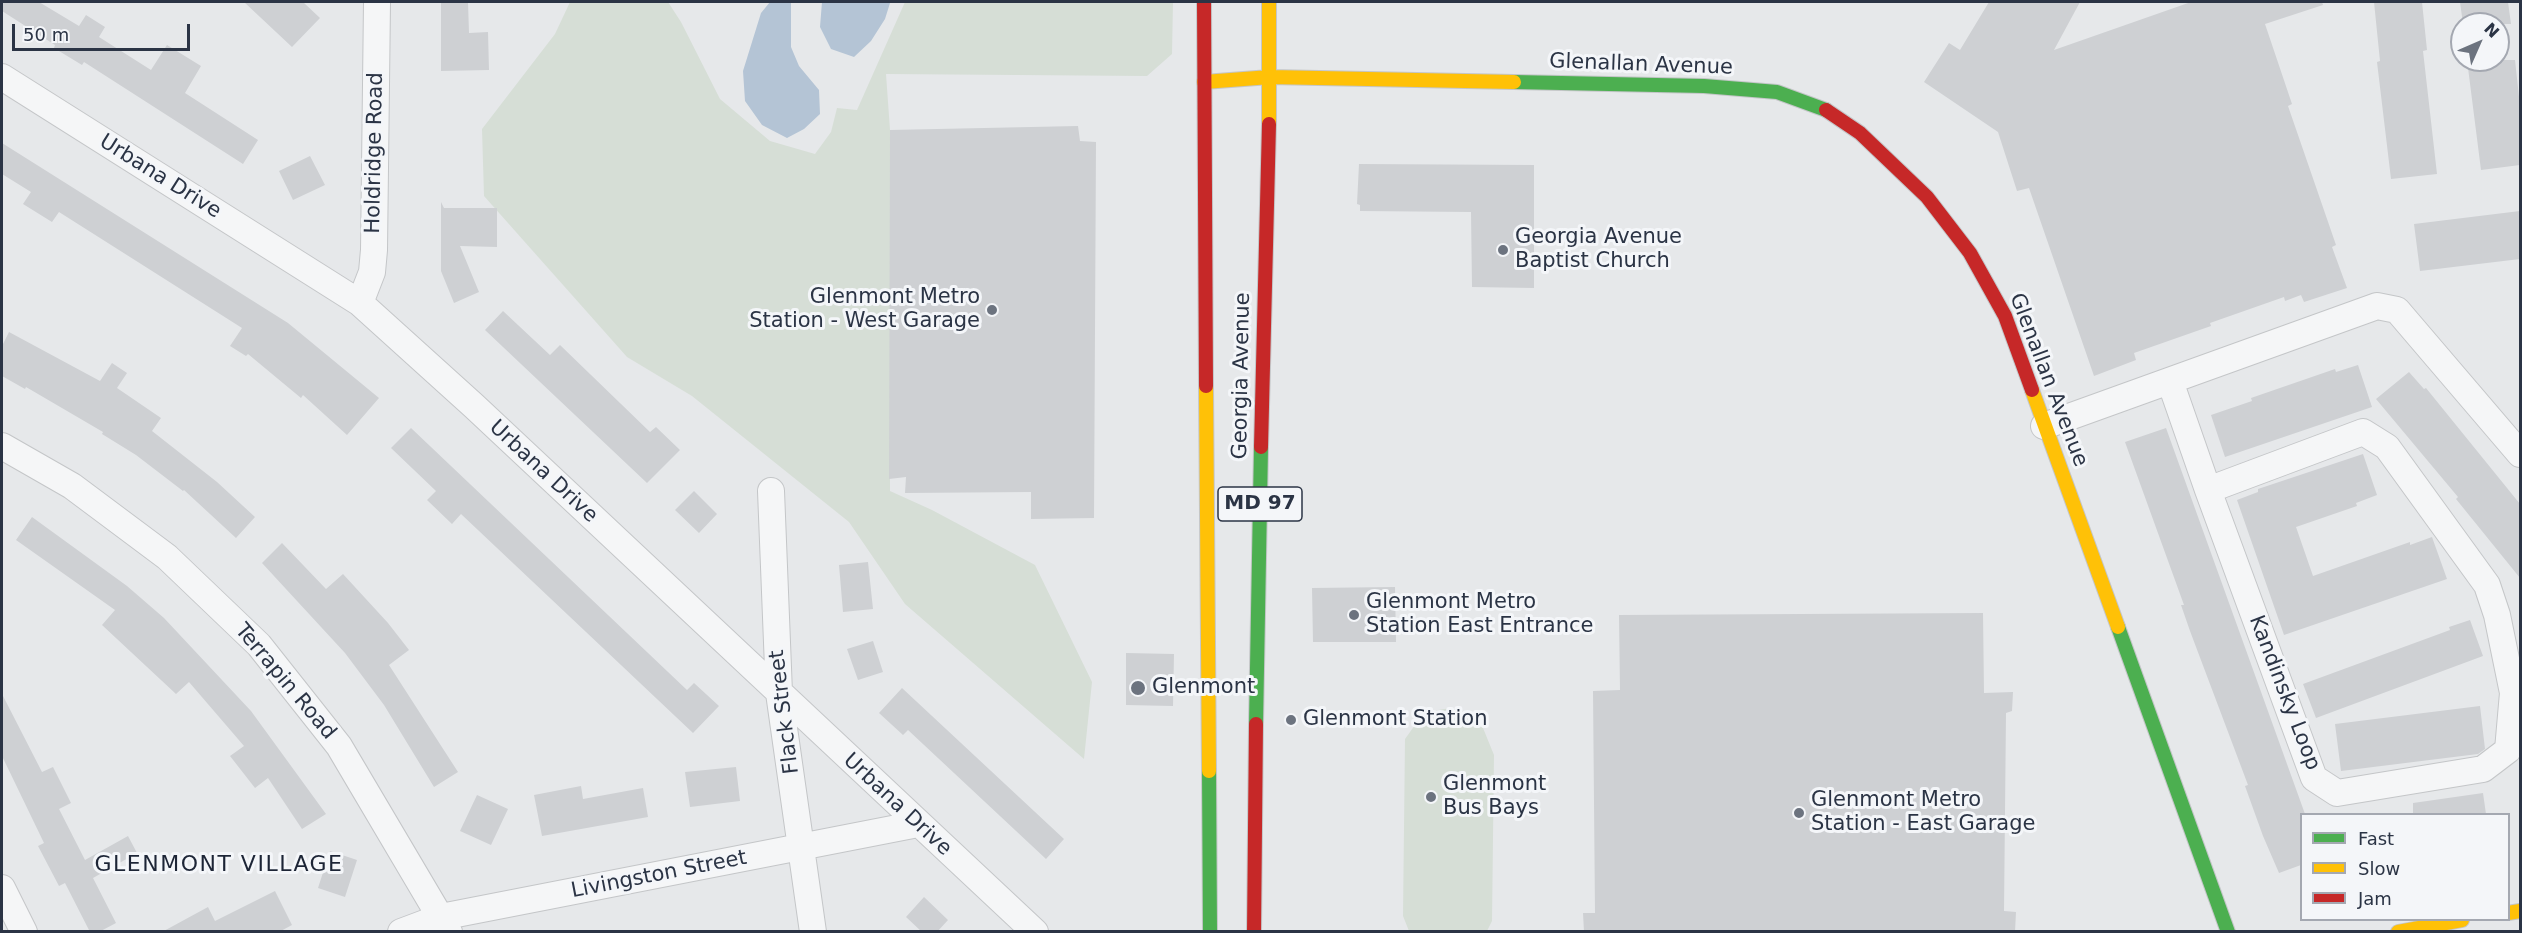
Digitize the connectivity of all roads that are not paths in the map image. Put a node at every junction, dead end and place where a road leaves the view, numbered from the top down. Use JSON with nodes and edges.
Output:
{"nodes":[{"id":1,"x":377,"y":2,"type":"edge"},
{"id":2,"x":1204,"y":2,"type":"edge"},
{"id":3,"x":1269,"y":2,"type":"edge"},
{"id":4,"x":2,"y":77,"type":"edge"},
{"id":5,"x":1270,"y":77,"type":"junction"},
{"id":6,"x":1204,"y":82,"type":"junction"},
{"id":7,"x":360,"y":303,"type":"junction"},
{"id":8,"x":2170,"y":381,"type":"junction"},
{"id":9,"x":2044,"y":426,"type":"junction"},
{"id":10,"x":2,"y":446,"type":"edge"},
{"id":11,"x":2520,"y":454,"type":"edge"},
{"id":12,"x":2208,"y":490,"type":"junction"},
{"id":13,"x":771,"y":491,"type":"dead end"},
{"id":14,"x":2517,"y":692,"type":"edge"},
{"id":15,"x":779,"y":693,"type":"junction"},
{"id":16,"x":918,"y":825,"type":"junction"},
{"id":17,"x":803,"y":846,"type":"junction"},
{"id":18,"x":2,"y":888,"type":"edge"},
{"id":19,"x":2457,"y":921,"type":"edge"},
{"id":20,"x":445,"y":924,"type":"edge"},
{"id":21,"x":24,"y":932,"type":"edge"},
{"id":22,"x":401,"y":932,"type":"edge"},
{"id":23,"x":813,"y":932,"type":"edge"},
{"id":24,"x":1035,"y":932,"type":"edge"},
{"id":25,"x":1210,"y":932,"type":"edge"},
{"id":26,"x":1254,"y":932,"type":"edge"},
{"id":27,"x":2228,"y":932,"type":"edge"},
{"id":28,"x":2398,"y":932,"type":"edge"}],
"edges":[{"from":1,"to":7,"type":"street","name":"Holdridge Road"},
{"from":2,"to":6,"type":"main road","name":"Georgia Avenue","number":"MD 97"},
{"from":3,"to":5,"type":"main road","name":"Georgia Avenue","number":"MD 97"},
{"from":4,"to":7,"type":"street","name":"Urbana Drive"},
{"from":5,"to":6,"type":"main road","name":"Glenallan Avenue"},
{"from":5,"to":9,"type":"main road","name":"Glenallan Avenue"},
{"from":5,"to":26,"type":"main road","name":"Georgia Avenue","number":"MD 97"},
{"from":6,"to":25,"type":"main road","name":"Georgia Avenue","number":"MD 97"},
{"from":7,"to":15,"type":"street","name":"Urbana Drive"},
{"from":8,"to":9,"type":"street"},
{"from":8,"to":11,"type":"street"},
{"from":8,"to":12,"type":"street","name":"Kandinsky Loop"},
{"from":9,"to":27,"type":"main road","name":"Glenallan Avenue"},
{"from":10,"to":20,"type":"street","name":"Terrapin Road"},
{"from":12,"to":14,"type":"street","name":"Kandinsky Loop"},
{"from":12,"to":14,"type":"street","name":"Kandinsky Loop"},
{"from":13,"to":15,"type":"street","name":"Flack Street"},
{"from":15,"to":16,"type":"street","name":"Urbana Drive"},
{"from":15,"to":17,"type":"street","name":"Flack Street"},
{"from":16,"to":17,"type":"street","name":"Livingston Street"},
{"from":16,"to":24,"type":"street","name":"Urbana Drive"},
{"from":17,"to":20,"type":"street","name":"Livingston Street"},
{"from":17,"to":23,"type":"street","name":"Flack Street"},
{"from":18,"to":21,"type":"street"},
{"from":19,"to":28,"type":"main road"},
{"from":20,"to":22,"type":"street","name":"Livingston Street"}]}
